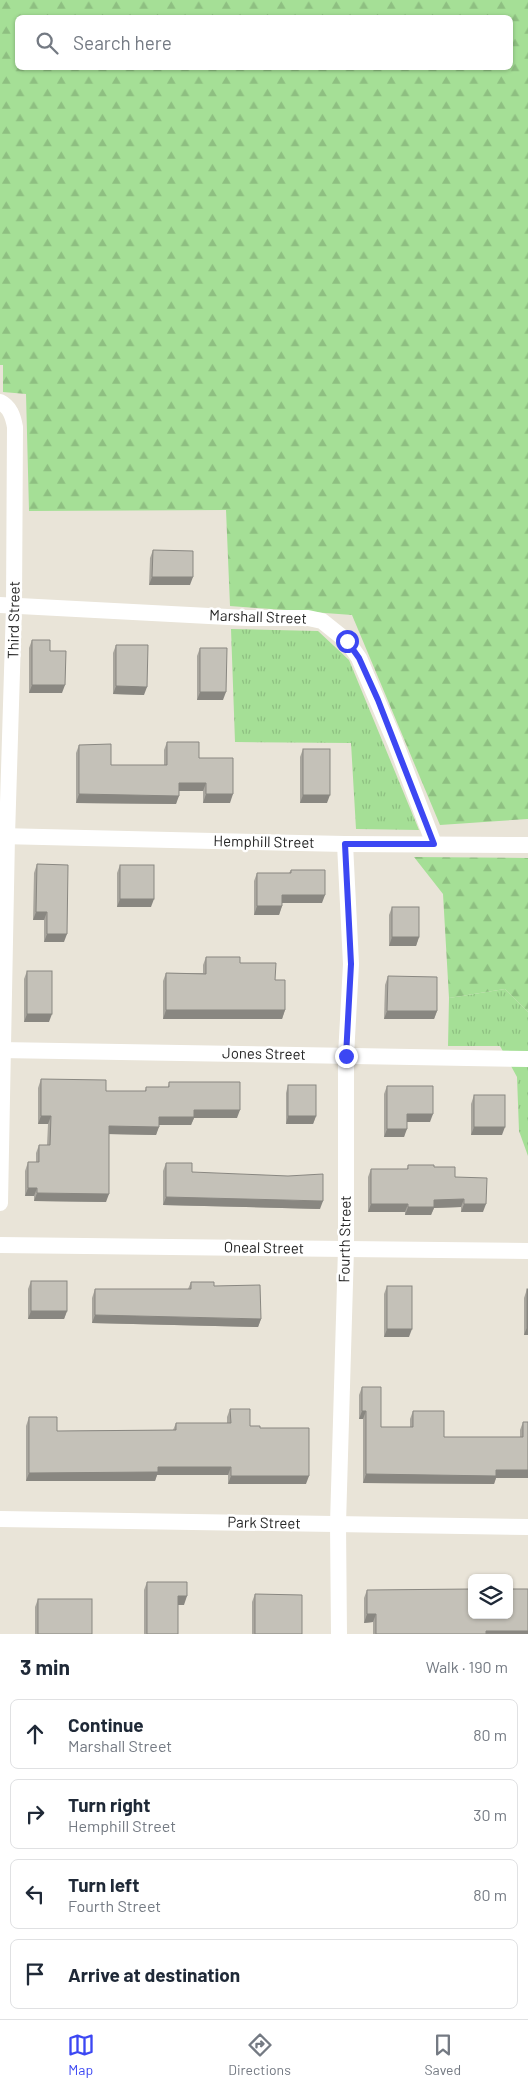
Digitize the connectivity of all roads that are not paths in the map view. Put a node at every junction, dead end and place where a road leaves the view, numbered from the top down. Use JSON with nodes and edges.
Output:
{"nodes":[{"id":1,"x":0,"y":402,"type":"edge"},
{"id":2,"x":7,"y":606,"type":"edge"},
{"id":3,"x":3,"y":836,"type":"edge"},
{"id":4,"x":345,"y":844,"type":"junction"},
{"id":5,"x":434,"y":844,"type":"junction"},
{"id":6,"x":528,"y":845,"type":"edge"},
{"id":7,"x":2,"y":1050,"type":"edge"},
{"id":8,"x":346,"y":1056,"type":"junction"},
{"id":9,"x":528,"y":1059,"type":"edge"},
{"id":10,"x":0,"y":1203,"type":"edge"},
{"id":11,"x":0,"y":1245,"type":"edge"},
{"id":12,"x":346,"y":1249,"type":"junction"},
{"id":13,"x":528,"y":1251,"type":"edge"},
{"id":14,"x":0,"y":1519,"type":"edge"},
{"id":15,"x":338,"y":1524,"type":"junction"},
{"id":16,"x":528,"y":1527,"type":"edge"},
{"id":17,"x":339,"y":1634,"type":"edge"}],
"edges":[{"from":1,"to":2,"type":"street","name":"Third Street"},
{"from":2,"to":3,"type":"street","name":"Third Street"},
{"from":2,"to":5,"type":"street","name":"Marshall Street"},
{"from":3,"to":4,"type":"street","name":"Hemphill Street"},
{"from":3,"to":7,"type":"street","name":"Third Street"},
{"from":4,"to":5,"type":"street","name":"Hemphill Street"},
{"from":4,"to":8,"type":"street","name":"Fourth Street"},
{"from":5,"to":6,"type":"street","name":"Hemphill Street"},
{"from":7,"to":8,"type":"street","name":"Jones Street"},
{"from":7,"to":10,"type":"street","name":"Third Street"},
{"from":8,"to":9,"type":"street","name":"Jones Street"},
{"from":8,"to":12,"type":"street","name":"Fourth Street"},
{"from":11,"to":12,"type":"street","name":"Oneal Street"},
{"from":12,"to":13,"type":"street","name":"Oneal Street"},
{"from":12,"to":15,"type":"street","name":"Fourth Street"},
{"from":14,"to":15,"type":"street","name":"Park Street"},
{"from":15,"to":16,"type":"street","name":"Park Street"},
{"from":15,"to":17,"type":"street","name":"Fourth Street"}]}
